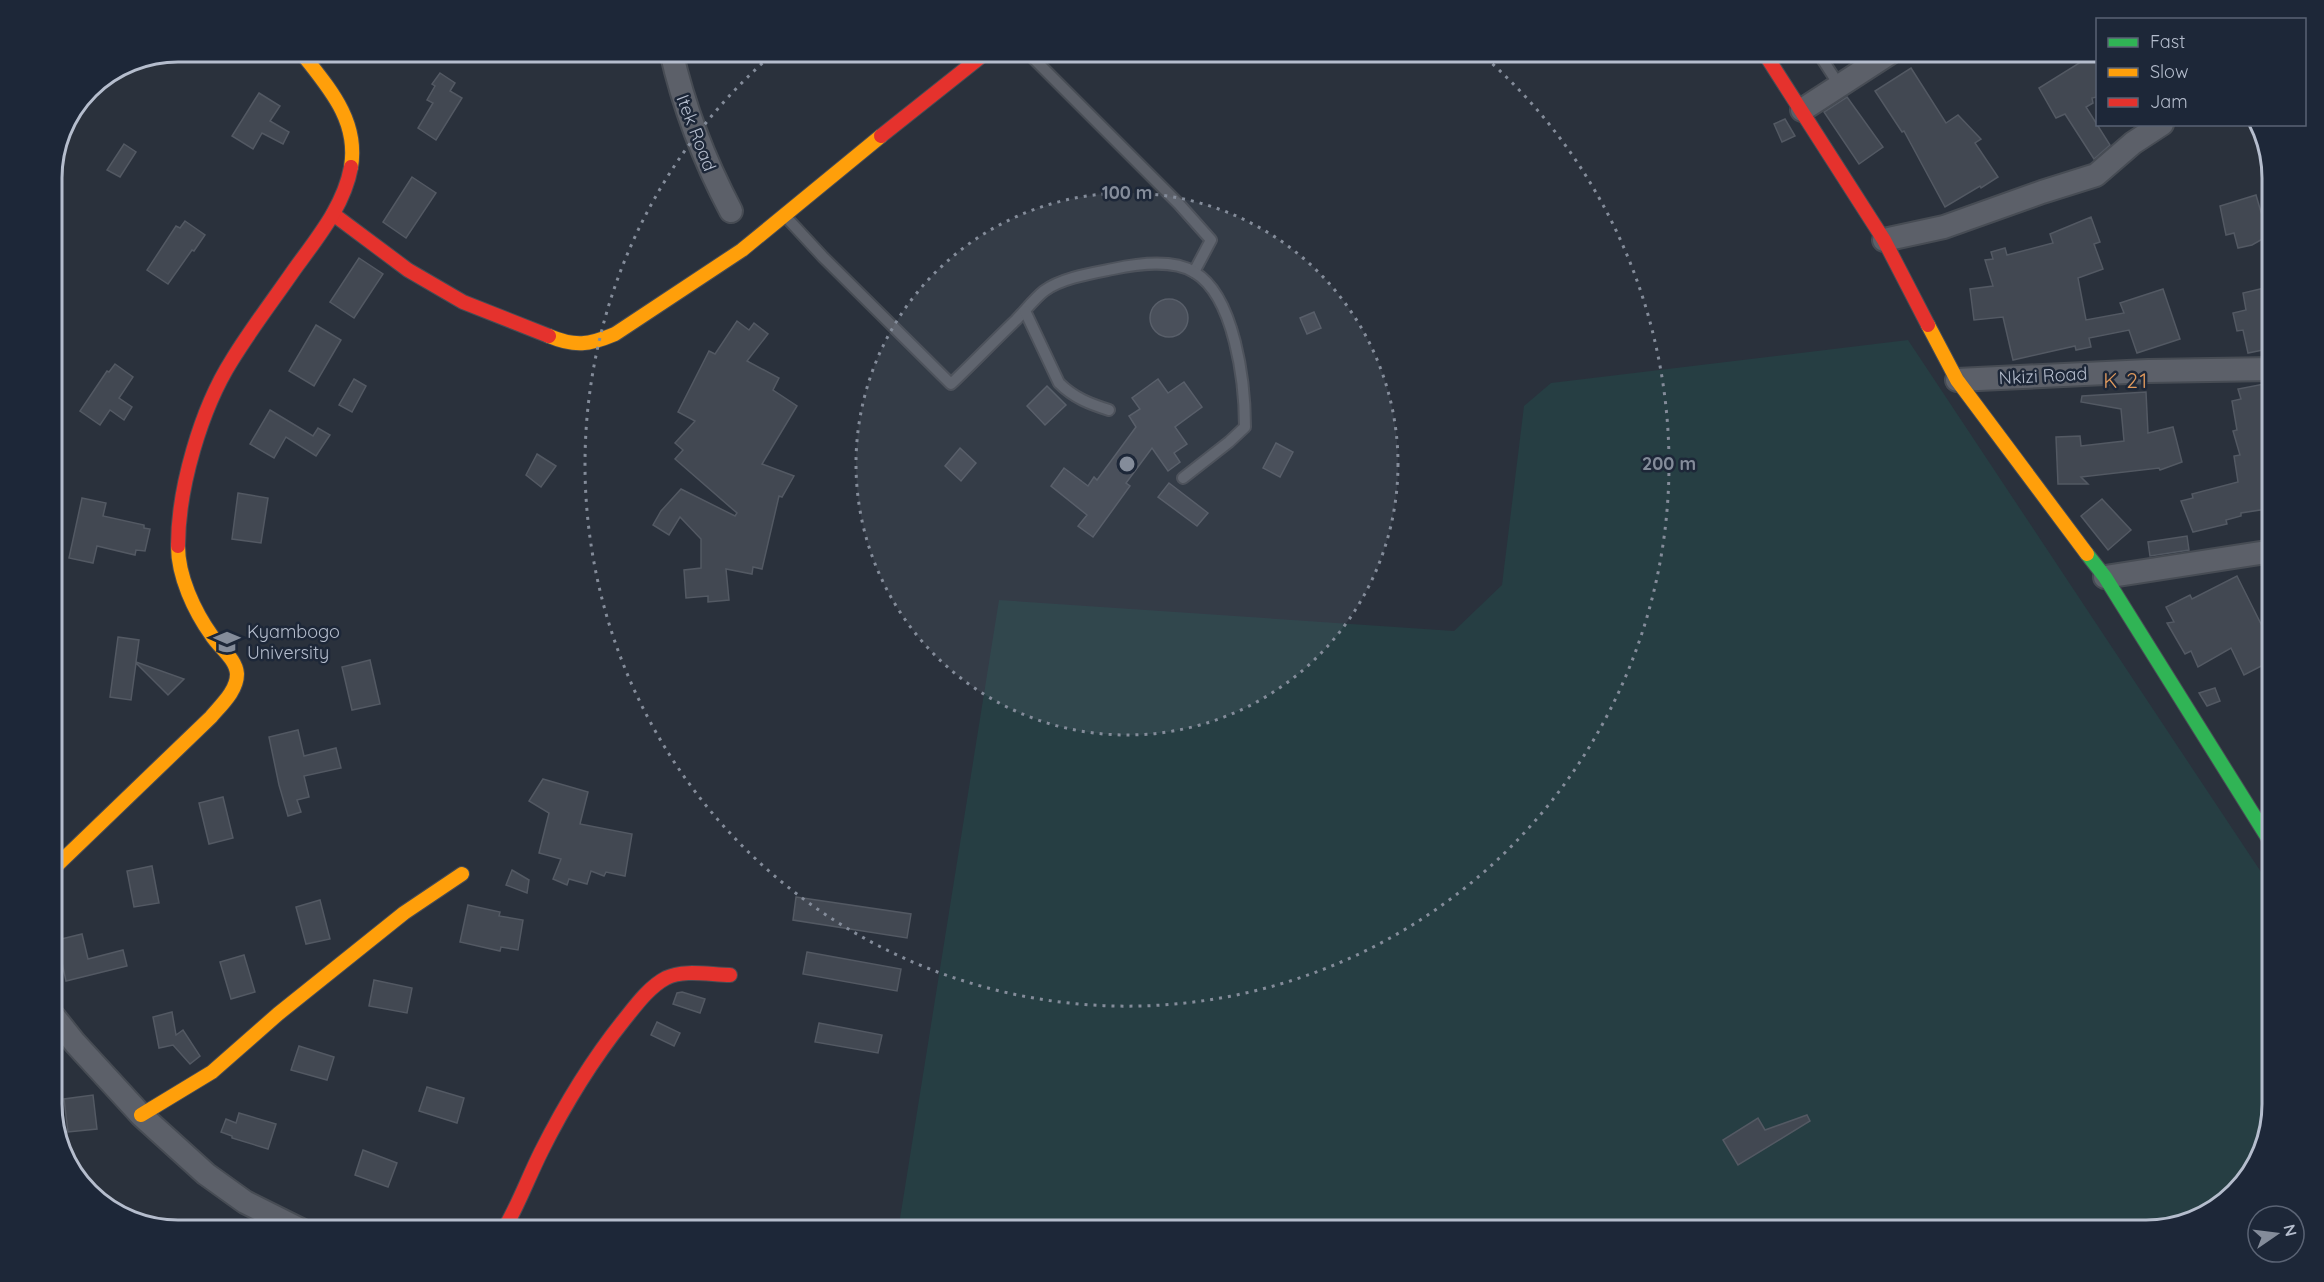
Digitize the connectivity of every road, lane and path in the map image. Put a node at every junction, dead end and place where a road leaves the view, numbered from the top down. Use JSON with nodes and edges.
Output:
{"nodes":[{"id":1,"x":308,"y":62,"type":"edge"},
{"id":2,"x":674,"y":62,"type":"edge"},
{"id":3,"x":969,"y":62,"type":"edge"},
{"id":4,"x":1037,"y":62,"type":"edge"},
{"id":5,"x":1770,"y":62,"type":"edge"},
{"id":6,"x":1824,"y":62,"type":"edge"},
{"id":7,"x":1876,"y":62,"type":"edge"},
{"id":8,"x":1839,"y":85,"type":"junction"},
{"id":9,"x":1802,"y":110,"type":"junction"},
{"id":10,"x":2159,"y":126,"type":"edge"},
{"id":11,"x":731,"y":211,"type":"dead end"},
{"id":12,"x":333,"y":214,"type":"junction"},
{"id":13,"x":786,"y":217,"type":"junction"},
{"id":14,"x":1884,"y":240,"type":"junction"},
{"id":15,"x":1194,"y":272,"type":"junction"},
{"id":16,"x":1024,"y":311,"type":"junction"},
{"id":17,"x":2262,"y":369,"type":"edge"},
{"id":18,"x":1958,"y":380,"type":"junction"},
{"id":19,"x":1109,"y":410,"type":"dead end"},
{"id":20,"x":1183,"y":478,"type":"dead end"},
{"id":21,"x":2262,"y":553,"type":"edge"},
{"id":22,"x":2105,"y":577,"type":"junction"},
{"id":23,"x":2262,"y":828,"type":"edge"},
{"id":24,"x":62,"y":861,"type":"edge"},
{"id":25,"x":462,"y":874,"type":"dead end"},
{"id":26,"x":730,"y":975,"type":"dead end"},
{"id":27,"x":62,"y":1027,"type":"edge"},
{"id":28,"x":141,"y":1115,"type":"junction"},
{"id":29,"x":281,"y":1220,"type":"edge"},
{"id":30,"x":509,"y":1220,"type":"edge"}],
"edges":[{"from":1,"to":12,"type":"street"},
{"from":2,"to":11,"type":"street","name":"Itek Road"},
{"from":3,"to":13,"type":"street"},
{"from":4,"to":15,"type":"lane"},
{"from":5,"to":9,"type":"street"},
{"from":6,"to":8,"type":"lane"},
{"from":7,"to":8,"type":"street"},
{"from":8,"to":9,"type":"street"},
{"from":9,"to":14,"type":"street"},
{"from":10,"to":14,"type":"street"},
{"from":12,"to":13,"type":"street"},
{"from":12,"to":24,"type":"street"},
{"from":13,"to":16,"type":"lane"},
{"from":14,"to":18,"type":"street"},
{"from":15,"to":16,"type":"lane"},
{"from":15,"to":20,"type":"lane"},
{"from":16,"to":19,"type":"lane"},
{"from":17,"to":18,"type":"street","name":"Nkizi Road"},
{"from":18,"to":22,"type":"street"},
{"from":21,"to":22,"type":"street"},
{"from":22,"to":23,"type":"street"},
{"from":25,"to":28,"type":"street"},
{"from":26,"to":30,"type":"street"},
{"from":27,"to":28,"type":"street"},
{"from":28,"to":29,"type":"street"}]}
